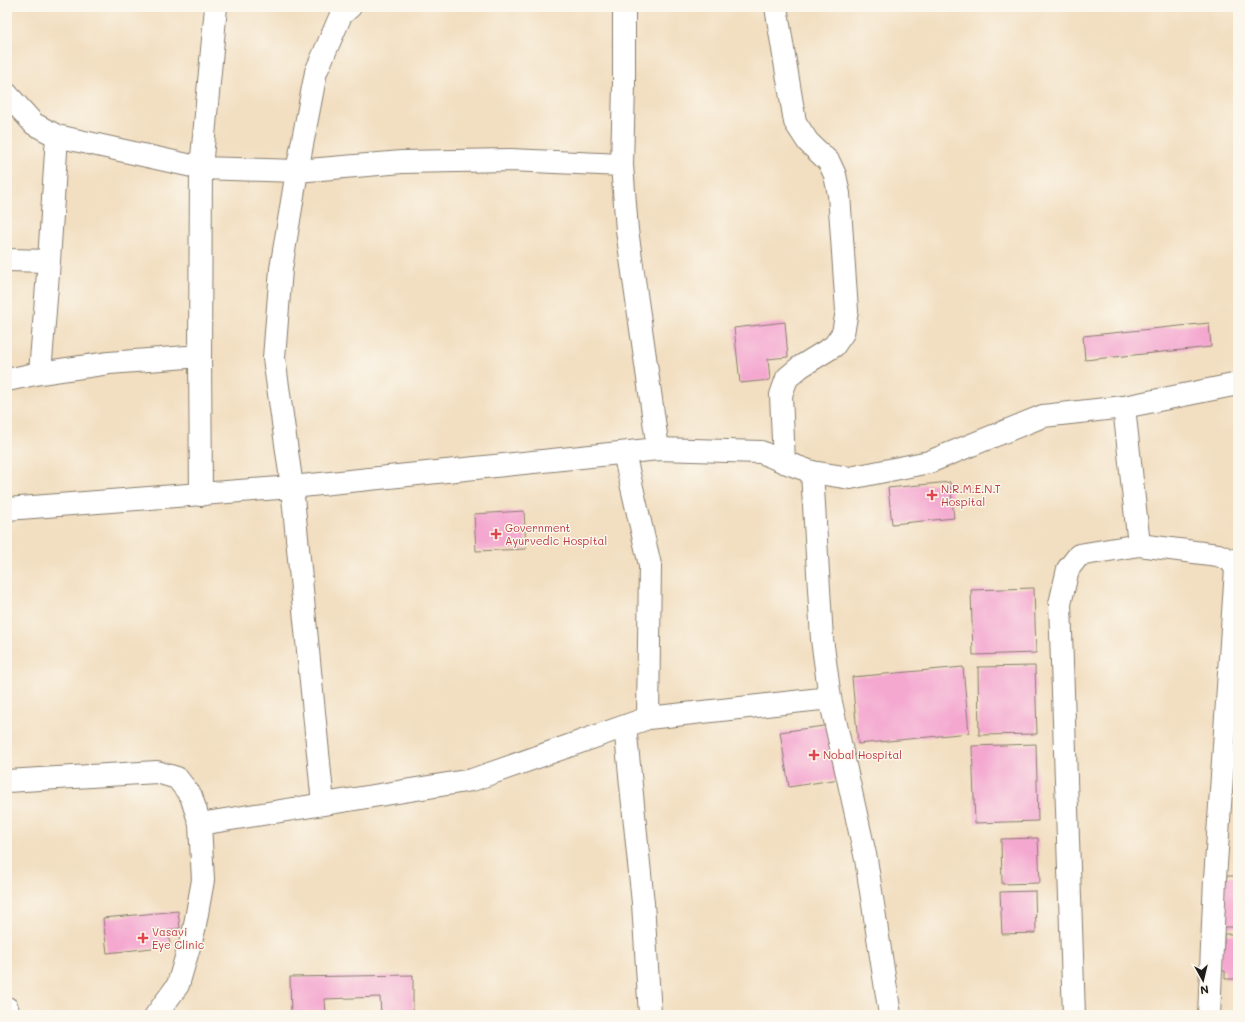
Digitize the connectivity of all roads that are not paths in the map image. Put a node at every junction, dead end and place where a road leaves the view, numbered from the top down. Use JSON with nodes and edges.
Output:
{"nodes":[{"id":1,"x":216,"y":7,"type":"edge"},
{"id":2,"x":350,"y":7,"type":"edge"},
{"id":3,"x":624,"y":7,"type":"edge"},
{"id":4,"x":776,"y":7,"type":"edge"},
{"id":5,"x":7,"y":94,"type":"edge"},
{"id":6,"x":57,"y":136,"type":"junction"},
{"id":7,"x":622,"y":165,"type":"junction"},
{"id":8,"x":201,"y":168,"type":"junction"},
{"id":9,"x":297,"y":171,"type":"junction"},
{"id":10,"x":7,"y":260,"type":"edge"},
{"id":11,"x":49,"y":261,"type":"junction"},
{"id":12,"x":200,"y":356,"type":"junction"},
{"id":13,"x":40,"y":373,"type":"junction"},
{"id":14,"x":7,"y":380,"type":"edge"},
{"id":15,"x":1238,"y":384,"type":"edge"},
{"id":16,"x":1124,"y":407,"type":"junction"},
{"id":17,"x":658,"y":449,"type":"junction"},
{"id":18,"x":624,"y":453,"type":"junction"},
{"id":19,"x":784,"y":462,"type":"junction"},
{"id":20,"x":812,"y":472,"type":"junction"},
{"id":21,"x":292,"y":487,"type":"junction"},
{"id":22,"x":201,"y":495,"type":"junction"},
{"id":23,"x":7,"y":509,"type":"edge"},
{"id":24,"x":1139,"y":544,"type":"junction"},
{"id":25,"x":830,"y":698,"type":"junction"},
{"id":26,"x":648,"y":718,"type":"junction"},
{"id":27,"x":625,"y":726,"type":"junction"},
{"id":28,"x":7,"y":781,"type":"edge"},
{"id":29,"x":323,"y":804,"type":"junction"},
{"id":30,"x":200,"y":824,"type":"junction"},
{"id":31,"x":7,"y":1008,"type":"edge"},
{"id":32,"x":9,"y":1015,"type":"edge"},
{"id":33,"x":156,"y":1015,"type":"edge"},
{"id":34,"x":650,"y":1015,"type":"edge"},
{"id":35,"x":890,"y":1015,"type":"edge"},
{"id":36,"x":1074,"y":1015,"type":"edge"},
{"id":37,"x":1209,"y":1015,"type":"edge"}],
"edges":[{"from":1,"to":8,"type":"street"},
{"from":2,"to":9,"type":"street"},
{"from":3,"to":7,"type":"street"},
{"from":4,"to":19,"type":"street"},
{"from":5,"to":6,"type":"street"},
{"from":6,"to":8,"type":"street"},
{"from":6,"to":11,"type":"street"},
{"from":7,"to":9,"type":"street"},
{"from":7,"to":17,"type":"street"},
{"from":8,"to":9,"type":"street"},
{"from":8,"to":12,"type":"street"},
{"from":9,"to":21,"type":"street"},
{"from":10,"to":11,"type":"street"},
{"from":11,"to":13,"type":"street"},
{"from":12,"to":13,"type":"street"},
{"from":12,"to":22,"type":"street"},
{"from":13,"to":14,"type":"street"},
{"from":15,"to":16,"type":"street"},
{"from":16,"to":20,"type":"street"},
{"from":16,"to":24,"type":"street"},
{"from":17,"to":18,"type":"street"},
{"from":17,"to":19,"type":"street"},
{"from":18,"to":21,"type":"street"},
{"from":18,"to":26,"type":"street"},
{"from":19,"to":20,"type":"street"},
{"from":20,"to":25,"type":"street"},
{"from":21,"to":22,"type":"street"},
{"from":21,"to":29,"type":"street"},
{"from":22,"to":23,"type":"street"},
{"from":24,"to":36,"type":"street"},
{"from":24,"to":37,"type":"street"},
{"from":25,"to":26,"type":"street"},
{"from":25,"to":35,"type":"street"},
{"from":26,"to":27,"type":"street"},
{"from":27,"to":29,"type":"street"},
{"from":27,"to":34,"type":"street"},
{"from":28,"to":30,"type":"street"},
{"from":29,"to":30,"type":"street"},
{"from":30,"to":33,"type":"street"},
{"from":31,"to":32,"type":"street"}]}
